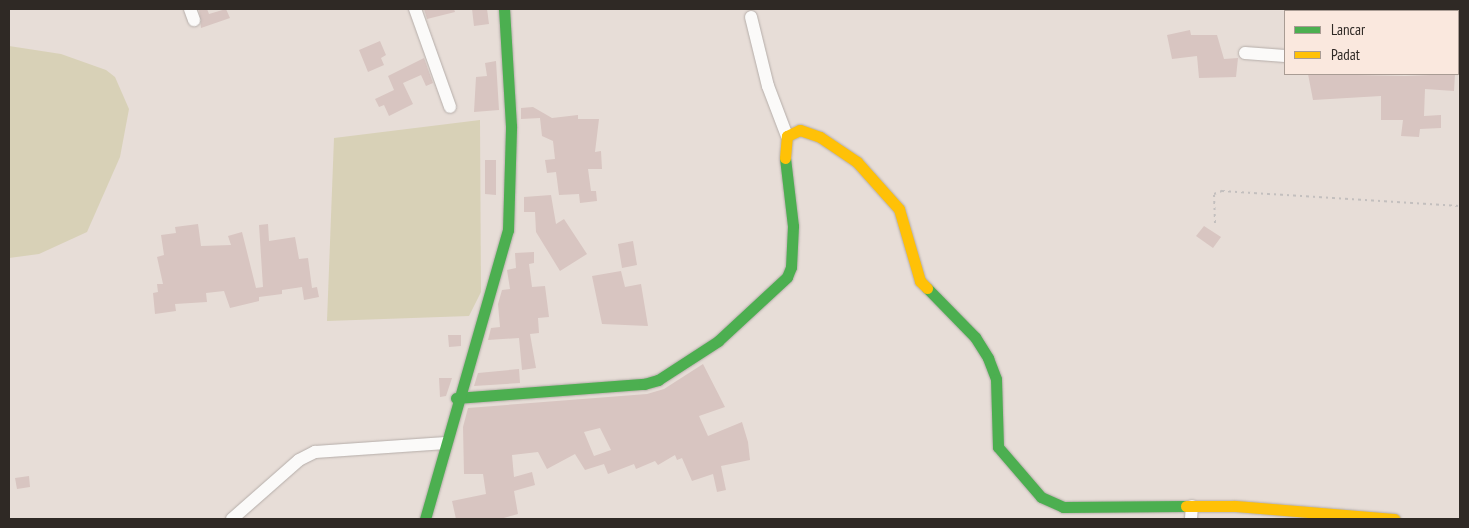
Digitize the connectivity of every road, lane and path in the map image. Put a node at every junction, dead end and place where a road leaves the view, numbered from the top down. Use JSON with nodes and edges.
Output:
{"nodes":[{"id":1,"x":415,"y":9,"type":"edge"},
{"id":2,"x":504,"y":9,"type":"edge"},
{"id":3,"x":751,"y":17,"type":"dead end"},
{"id":4,"x":1246,"y":53,"type":"dead end"},
{"id":5,"x":1284,"y":56,"type":"edge"},
{"id":6,"x":450,"y":107,"type":"dead end"},
{"id":7,"x":787,"y":136,"type":"junction"},
{"id":8,"x":1460,"y":206,"type":"edge"},
{"id":9,"x":1215,"y":223,"type":"dead end"},
{"id":10,"x":456,"y":398,"type":"junction"},
{"id":11,"x":446,"y":443,"type":"junction"},
{"id":12,"x":1192,"y":506,"type":"junction"},
{"id":13,"x":232,"y":519,"type":"edge"},
{"id":14,"x":425,"y":519,"type":"edge"},
{"id":15,"x":1192,"y":519,"type":"edge"},
{"id":16,"x":1394,"y":519,"type":"edge"}],
"edges":[{"from":1,"to":6,"type":"street"},
{"from":2,"to":10,"type":"street"},
{"from":3,"to":7,"type":"street"},
{"from":4,"to":5,"type":"street"},
{"from":7,"to":10,"type":"street"},
{"from":7,"to":12,"type":"street"},
{"from":8,"to":9,"type":"path"},
{"from":10,"to":11,"type":"street"},
{"from":11,"to":13,"type":"street"},
{"from":11,"to":14,"type":"street"},
{"from":12,"to":15,"type":"street"},
{"from":12,"to":16,"type":"street"}]}
